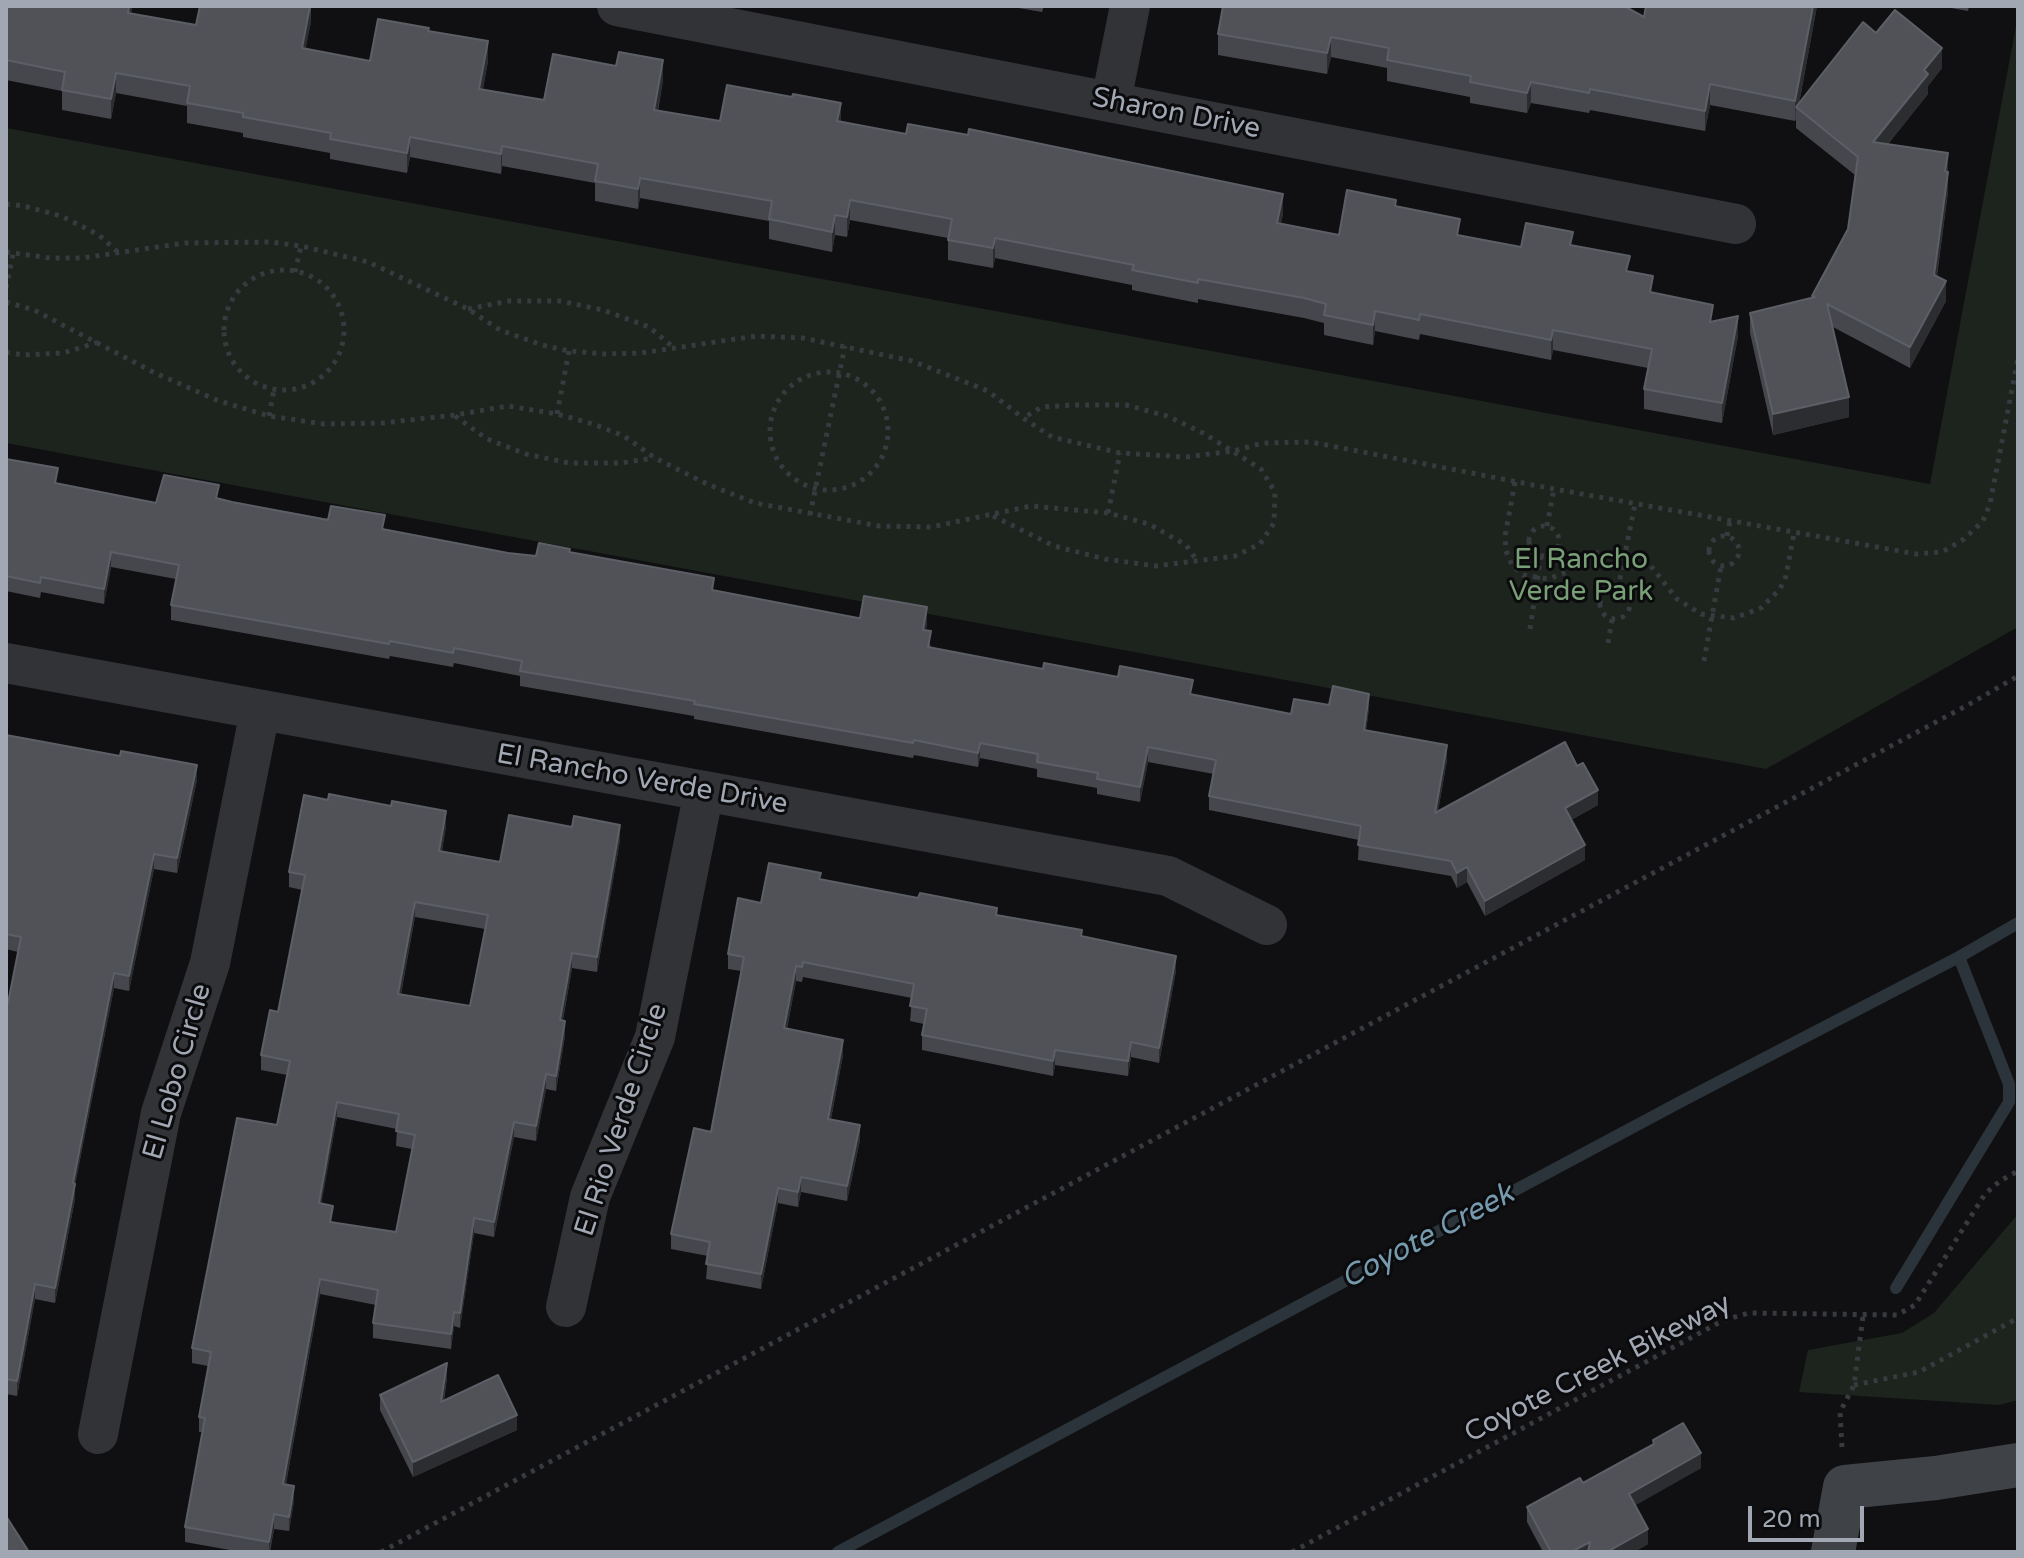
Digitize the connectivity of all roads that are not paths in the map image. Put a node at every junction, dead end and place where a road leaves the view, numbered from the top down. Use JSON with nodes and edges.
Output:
{"nodes":[{"id":1,"x":617,"y":6,"type":"edge"},
{"id":2,"x":1130,"y":6,"type":"edge"},
{"id":3,"x":670,"y":11,"type":"edge"},
{"id":4,"x":1111,"y":101,"type":"junction"},
{"id":5,"x":1736,"y":224,"type":"dead end"},
{"id":6,"x":6,"y":663,"type":"edge"},
{"id":7,"x":260,"y":711,"type":"junction"},
{"id":8,"x":704,"y":791,"type":"junction"},
{"id":9,"x":1267,"y":925,"type":"dead end"},
{"id":10,"x":566,"y":1307,"type":"dead end"},
{"id":11,"x":98,"y":1434,"type":"dead end"},
{"id":12,"x":2018,"y":1465,"type":"edge"},
{"id":13,"x":1833,"y":1552,"type":"edge"}],
"edges":[{"from":1,"to":3,"type":"street","name":"Sharon Drive"},
{"from":2,"to":4,"type":"street"},
{"from":3,"to":4,"type":"street","name":"Sharon Drive"},
{"from":4,"to":5,"type":"street","name":"Sharon Drive"},
{"from":6,"to":7,"type":"street","name":"El Rancho Verde Drive"},
{"from":7,"to":8,"type":"street","name":"El Rancho Verde Drive"},
{"from":7,"to":11,"type":"street","name":"El Lobo Circle"},
{"from":8,"to":9,"type":"street","name":"El Rancho Verde Drive"},
{"from":8,"to":10,"type":"street","name":"El Rio Verde Circle"},
{"from":12,"to":13,"type":"street"}]}
